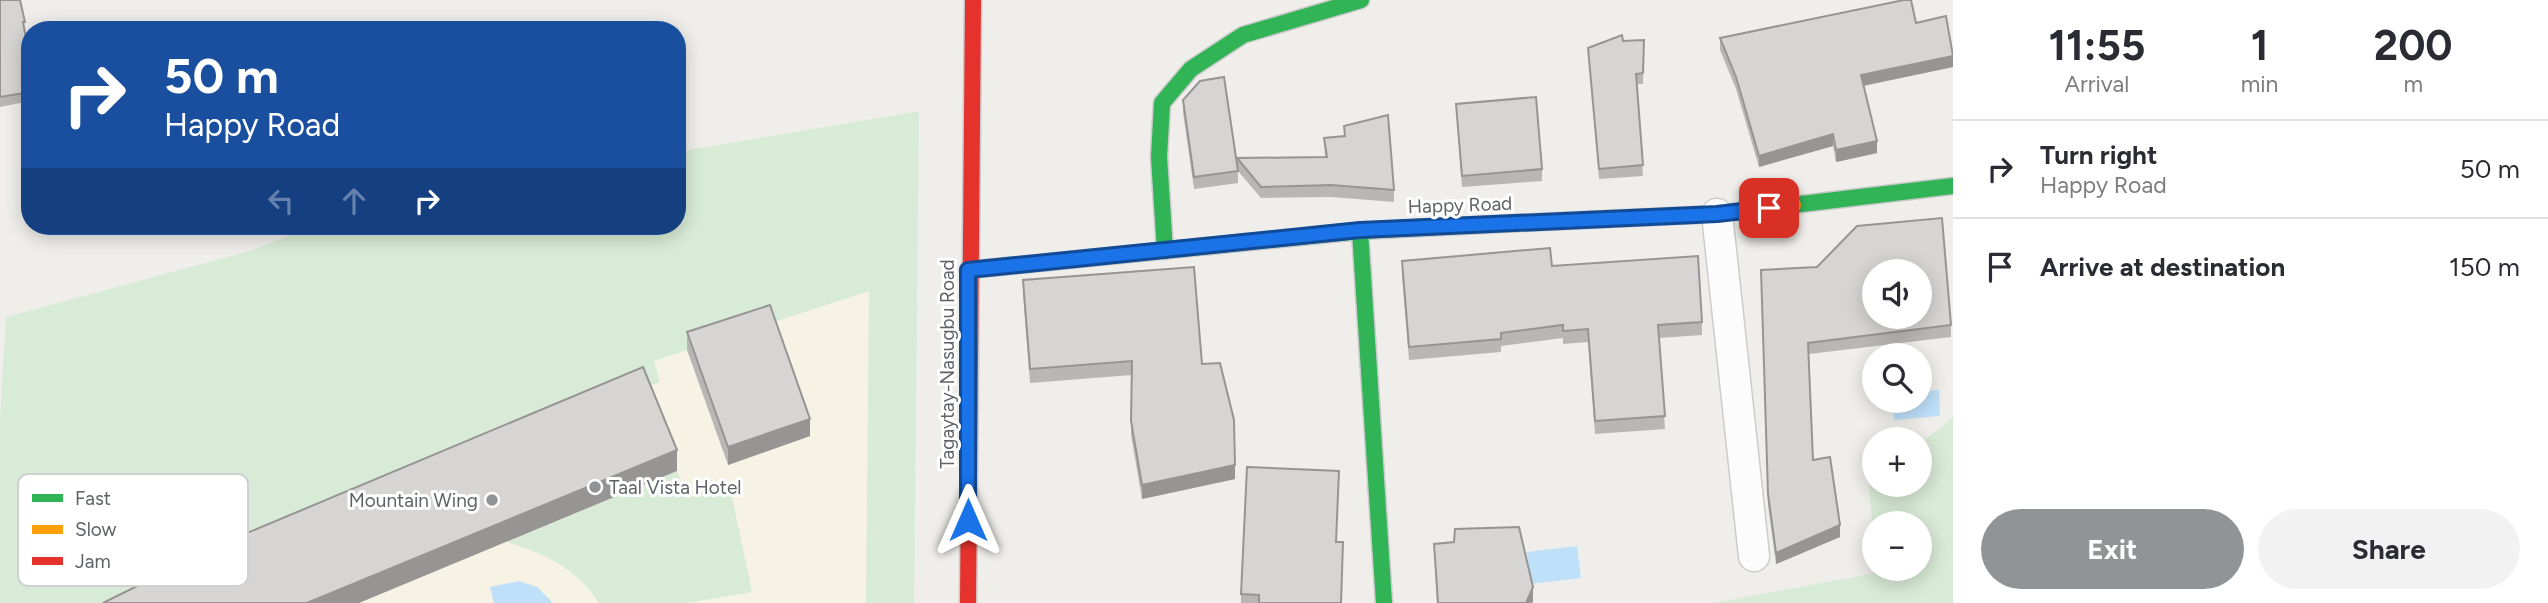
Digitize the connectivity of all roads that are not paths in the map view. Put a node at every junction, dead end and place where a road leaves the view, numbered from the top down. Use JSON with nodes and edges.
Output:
{"nodes":[{"id":1,"x":973,"y":0,"type":"edge"},
{"id":2,"x":1361,"y":0,"type":"edge"},
{"id":3,"x":1953,"y":186,"type":"edge"},
{"id":4,"x":1717,"y":214,"type":"junction"},
{"id":5,"x":1360,"y":230,"type":"junction"},
{"id":6,"x":1166,"y":251,"type":"junction"},
{"id":7,"x":968,"y":270,"type":"junction"},
{"id":8,"x":1754,"y":556,"type":"dead end"},
{"id":9,"x":968,"y":603,"type":"edge"},
{"id":10,"x":1384,"y":603,"type":"edge"}],
"edges":[{"from":1,"to":7,"type":"street","name":"Tagaytay-Nasugbu Road"},
{"from":2,"to":6,"type":"street"},
{"from":3,"to":4,"type":"street","name":"Happy Road"},
{"from":4,"to":5,"type":"street","name":"Happy Road"},
{"from":4,"to":8,"type":"street"},
{"from":5,"to":6,"type":"street","name":"Happy Road"},
{"from":5,"to":10,"type":"street"},
{"from":6,"to":7,"type":"street","name":"Happy Road"},
{"from":7,"to":9,"type":"street","name":"Tagaytay-Nasugbu Road"}]}
